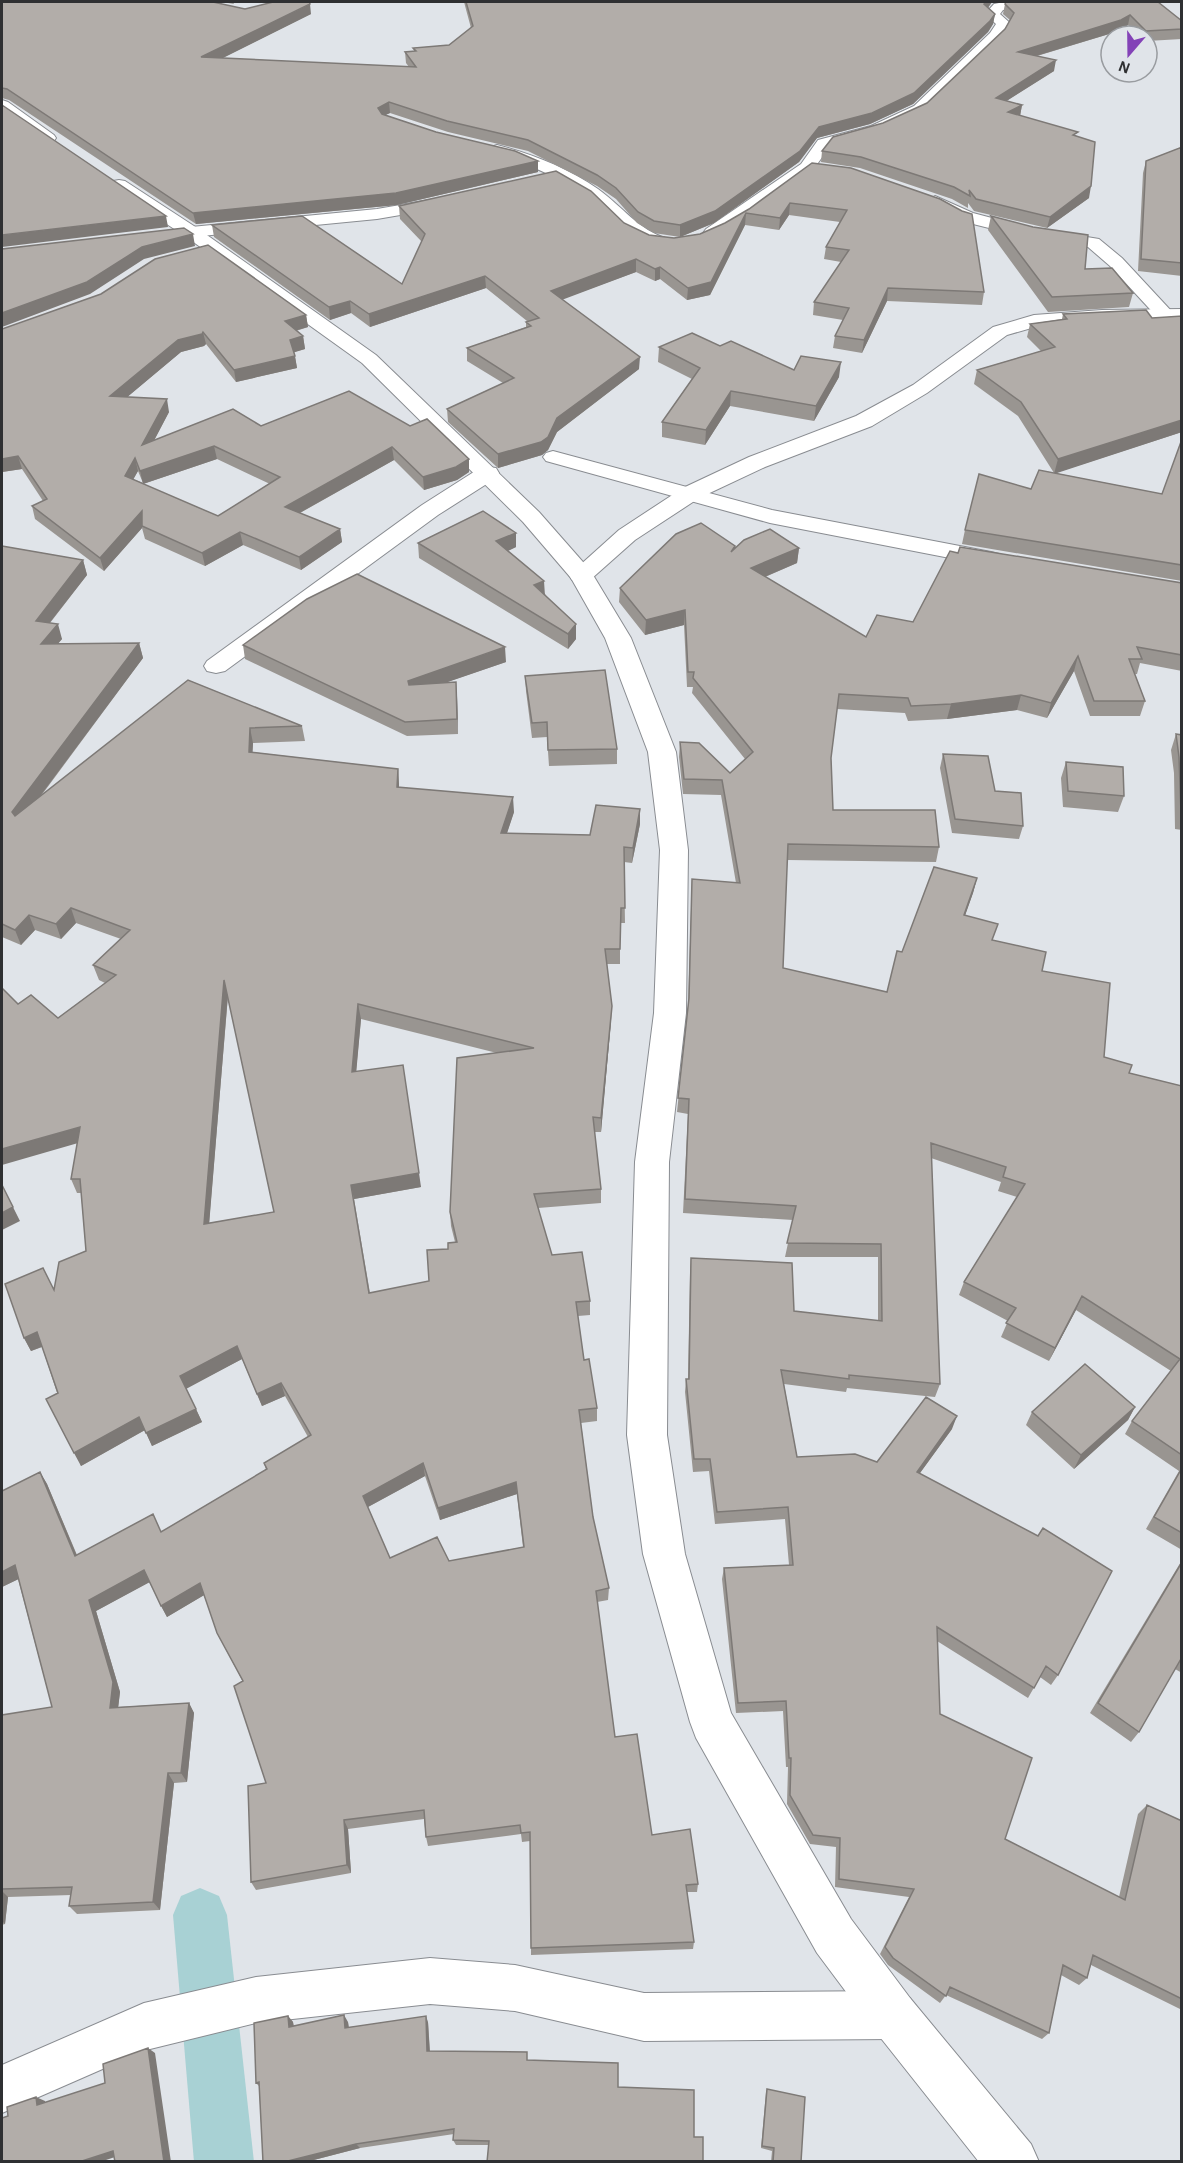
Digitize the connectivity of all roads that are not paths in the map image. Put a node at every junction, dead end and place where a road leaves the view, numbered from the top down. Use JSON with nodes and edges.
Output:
{"nodes":[{"id":1,"x":1083,"y":2,"type":"edge"},
{"id":2,"x":1008,"y":3,"type":"edge"},
{"id":3,"x":2,"y":105,"type":"edge"},
{"id":4,"x":482,"y":147,"type":"edge"},
{"id":5,"x":68,"y":151,"type":"edge"},
{"id":6,"x":807,"y":167,"type":"junction"},
{"id":7,"x":830,"y":170,"type":"edge"},
{"id":8,"x":97,"y":171,"type":"edge"},
{"id":9,"x":558,"y":175,"type":"junction"},
{"id":10,"x":537,"y":180,"type":"edge"},
{"id":11,"x":915,"y":194,"type":"edge"},
{"id":12,"x":460,"y":200,"type":"edge"},
{"id":13,"x":700,"y":239,"type":"edge"},
{"id":14,"x":192,"y":242,"type":"junction"},
{"id":15,"x":681,"y":244,"type":"edge"},
{"id":16,"x":1174,"y":315,"type":"edge"},
{"id":17,"x":553,"y":457,"type":"dead end"},
{"id":18,"x":488,"y":473,"type":"junction"},
{"id":19,"x":691,"y":494,"type":"junction"},
{"id":20,"x":1011,"y":562,"type":"edge"},
{"id":21,"x":581,"y":575,"type":"junction"},
{"id":22,"x":216,"y":666,"type":"dead end"},
{"id":23,"x":893,"y":2015,"type":"junction"},
{"id":24,"x":2,"y":2089,"type":"edge"},
{"id":25,"x":1013,"y":2162,"type":"edge"}],
"edges":[{"from":1,"to":2,"type":"street"},
{"from":2,"to":6,"type":"street"},
{"from":3,"to":5,"type":"main road"},
{"from":4,"to":9,"type":"street"},
{"from":6,"to":7,"type":"street"},
{"from":6,"to":13,"type":"street"},
{"from":8,"to":14,"type":"main road"},
{"from":9,"to":10,"type":"street"},
{"from":9,"to":15,"type":"street"},
{"from":11,"to":16,"type":"street"},
{"from":12,"to":14,"type":"street"},
{"from":14,"to":18,"type":"main road"},
{"from":16,"to":19,"type":"main road"},
{"from":17,"to":19,"type":"street"},
{"from":18,"to":21,"type":"main road"},
{"from":18,"to":22,"type":"street"},
{"from":19,"to":20,"type":"street"},
{"from":19,"to":21,"type":"main road"},
{"from":21,"to":23,"type":"main road"},
{"from":23,"to":24,"type":"street"},
{"from":23,"to":25,"type":"main road"}]}
